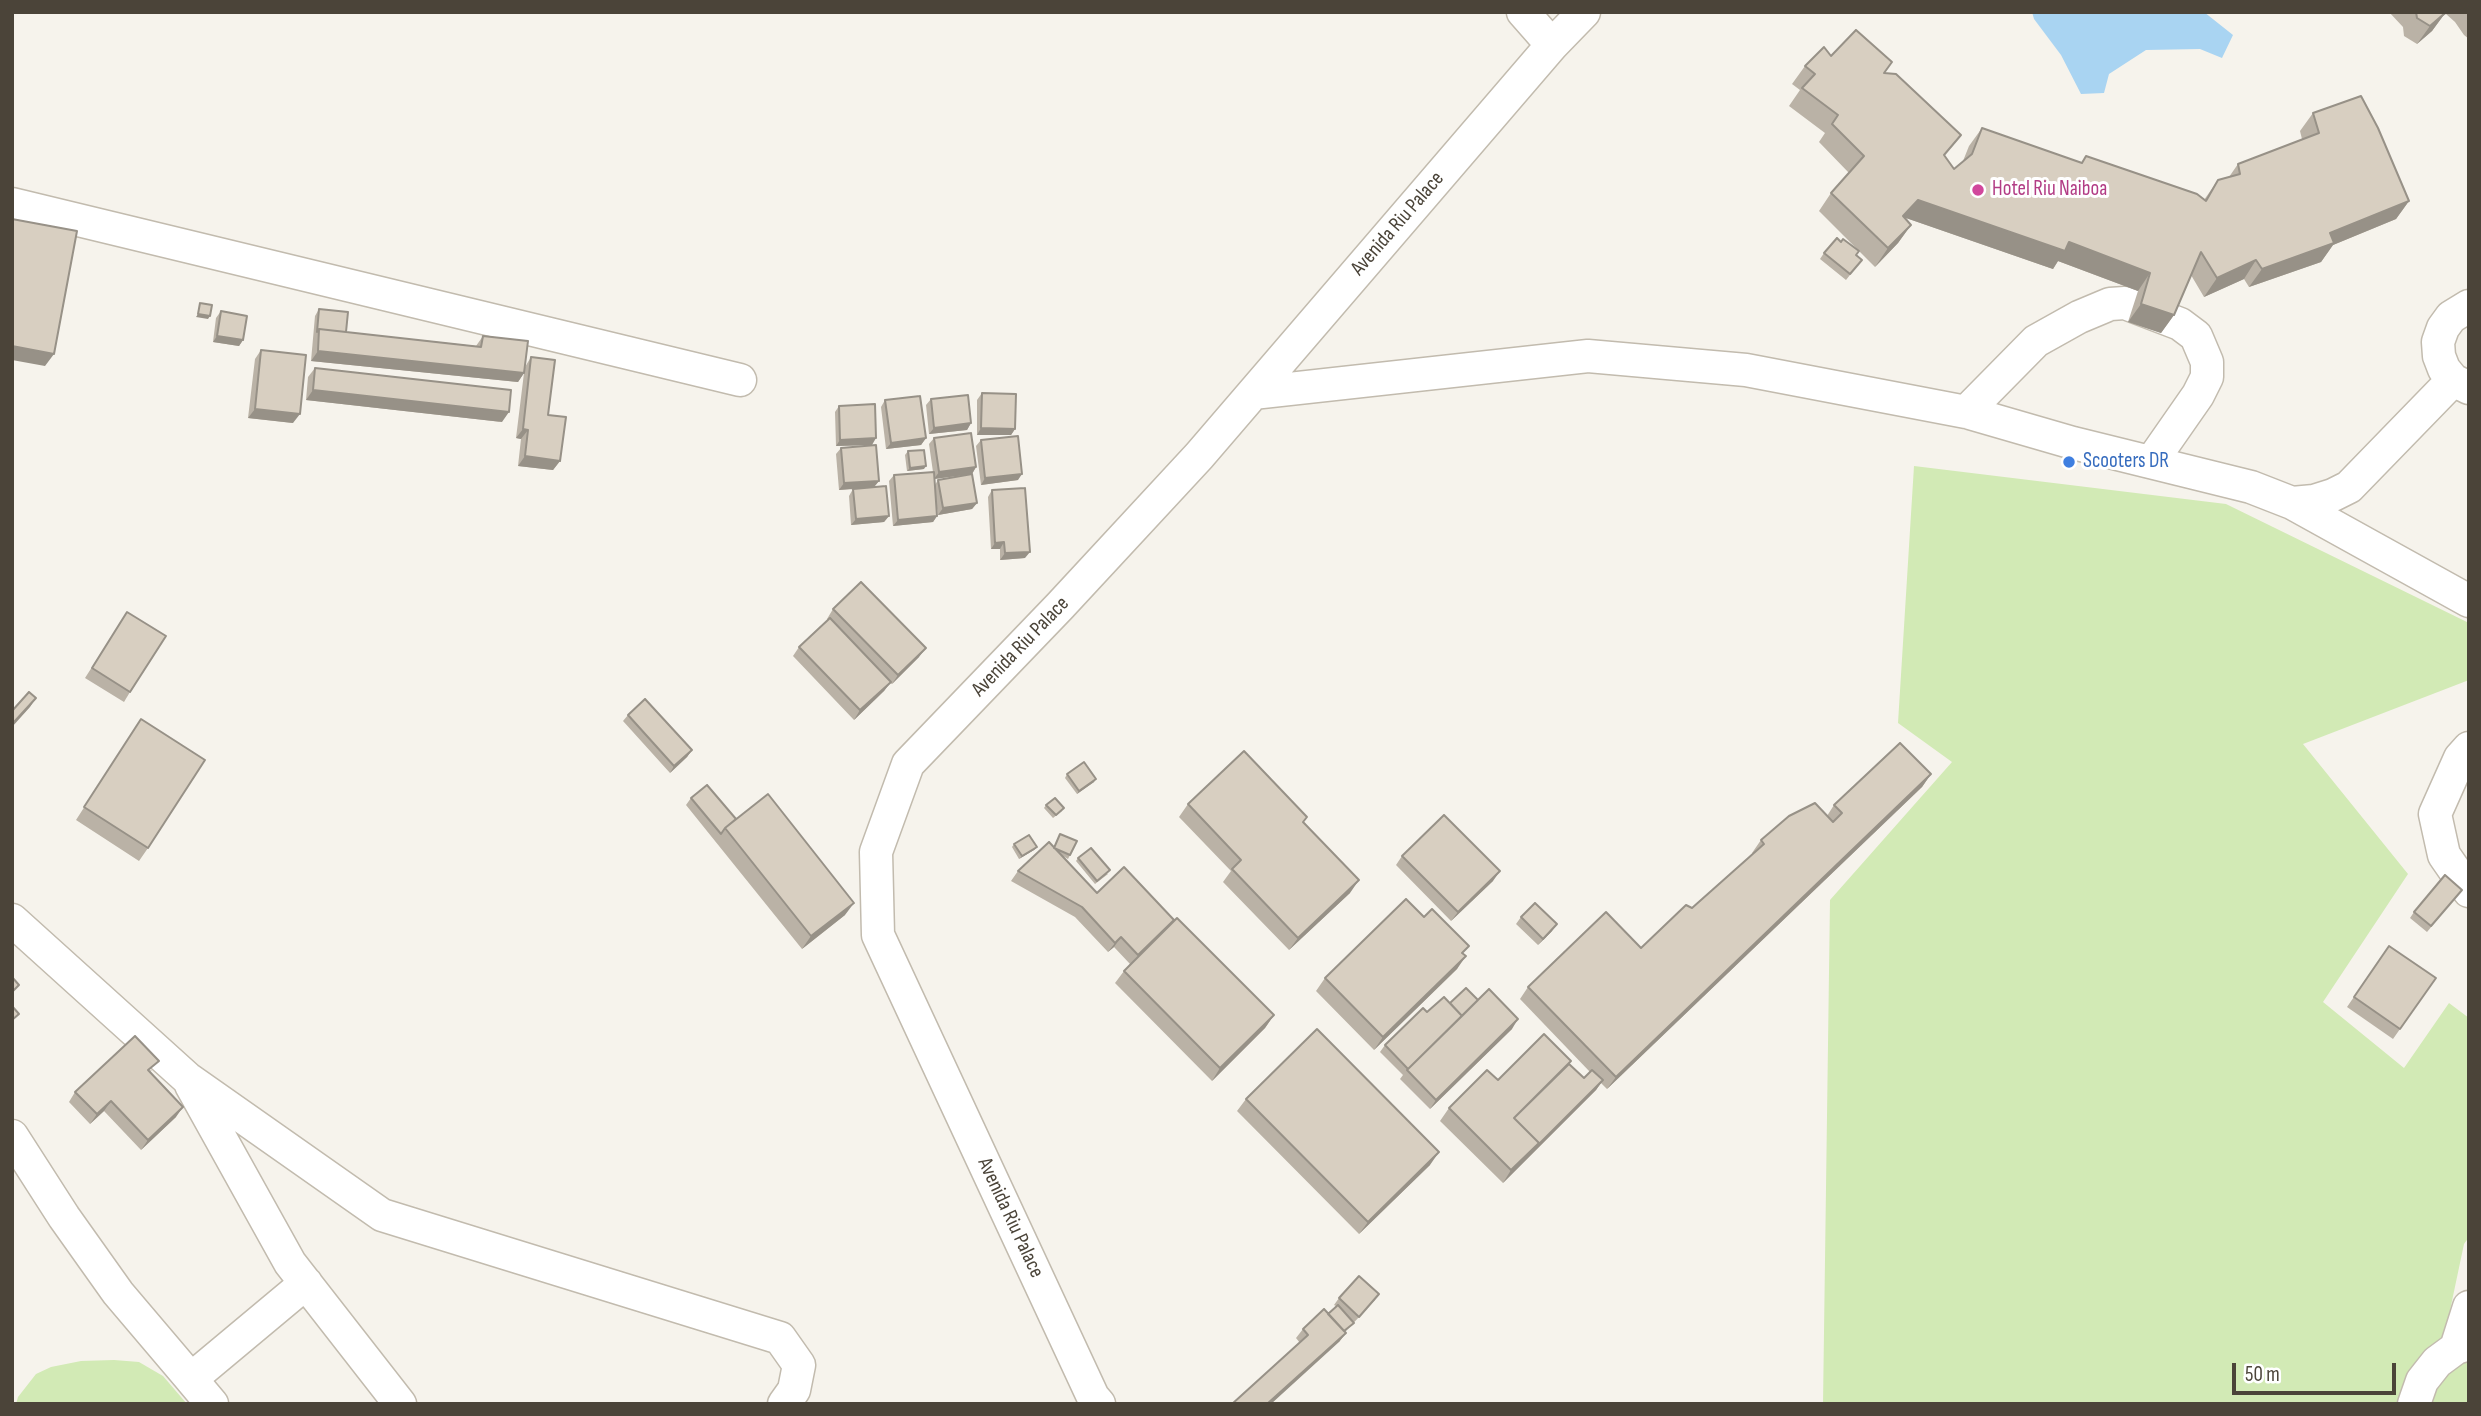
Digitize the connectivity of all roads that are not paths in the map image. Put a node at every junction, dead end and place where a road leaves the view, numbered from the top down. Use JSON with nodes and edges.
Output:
{"nodes":[{"id":1,"x":1523,"y":12,"type":"edge"},
{"id":2,"x":1584,"y":12,"type":"edge"},
{"id":3,"x":1552,"y":45,"type":"junction"},
{"id":4,"x":12,"y":204,"type":"edge"},
{"id":5,"x":2469,"y":306,"type":"edge"},
{"id":6,"x":740,"y":380,"type":"dead end"},
{"id":7,"x":2461,"y":384,"type":"edge"},
{"id":8,"x":1253,"y":393,"type":"junction"},
{"id":9,"x":1966,"y":412,"type":"junction"},
{"id":10,"x":2152,"y":461,"type":"junction"},
{"id":11,"x":2292,"y":503,"type":"junction"},
{"id":12,"x":2469,"y":601,"type":"edge"},
{"id":13,"x":2469,"y":748,"type":"edge"},
{"id":14,"x":2469,"y":891,"type":"edge"},
{"id":15,"x":12,"y":920,"type":"edge"},
{"id":16,"x":187,"y":1078,"type":"junction"},
{"id":17,"x":12,"y":1136,"type":"edge"},
{"id":18,"x":306,"y":1283,"type":"junction"},
{"id":19,"x":2469,"y":1307,"type":"edge"},
{"id":20,"x":2463,"y":1346,"type":"edge"},
{"id":21,"x":191,"y":1379,"type":"junction"},
{"id":22,"x":1095,"y":1402,"type":"edge"},
{"id":23,"x":212,"y":1404,"type":"edge"},
{"id":24,"x":400,"y":1404,"type":"edge"},
{"id":25,"x":784,"y":1404,"type":"edge"},
{"id":26,"x":2414,"y":1404,"type":"edge"}],
"edges":[{"from":1,"to":3,"type":"street"},
{"from":2,"to":3,"type":"street","name":"Avenida Riu Palace"},
{"from":3,"to":8,"type":"street","name":"Avenida Riu Palace"},
{"from":4,"to":6,"type":"street"},
{"from":5,"to":7,"type":"street"},
{"from":7,"to":11,"type":"street"},
{"from":8,"to":9,"type":"street"},
{"from":8,"to":22,"type":"street","name":"Avenida Riu Palace"},
{"from":9,"to":10,"type":"street"},
{"from":9,"to":10,"type":"street"},
{"from":10,"to":11,"type":"street"},
{"from":11,"to":12,"type":"street"},
{"from":13,"to":14,"type":"street"},
{"from":15,"to":16,"type":"street"},
{"from":16,"to":18,"type":"street"},
{"from":16,"to":25,"type":"street"},
{"from":17,"to":21,"type":"street"},
{"from":18,"to":21,"type":"street"},
{"from":18,"to":24,"type":"street"},
{"from":19,"to":20,"type":"street"},
{"from":20,"to":26,"type":"street"},
{"from":21,"to":23,"type":"street"}]}
